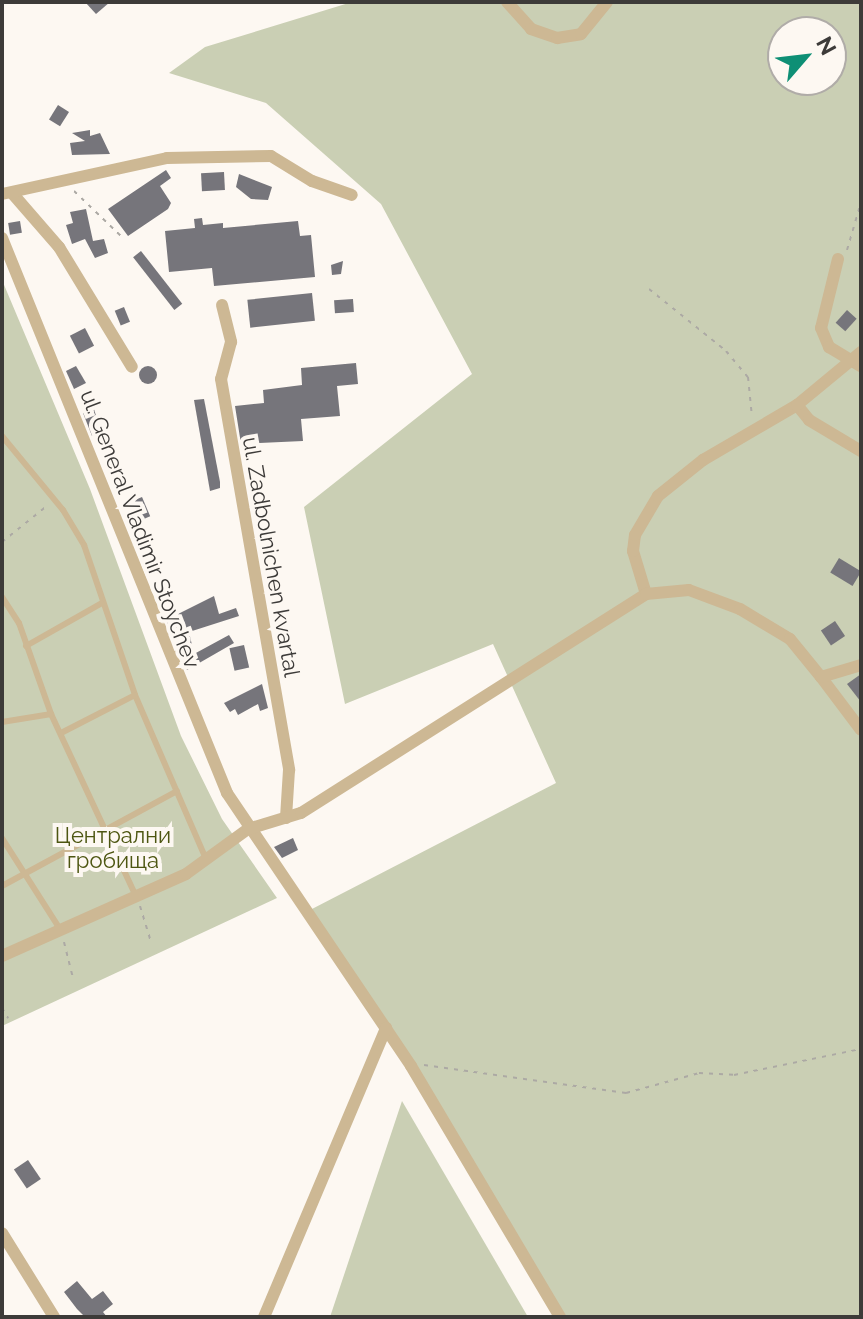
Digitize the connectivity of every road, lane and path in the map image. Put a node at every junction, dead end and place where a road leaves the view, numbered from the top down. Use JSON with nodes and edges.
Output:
{"nodes":[{"id":1,"x":507,"y":2,"type":"edge"},
{"id":2,"x":607,"y":2,"type":"edge"},
{"id":3,"x":64,"y":183,"type":"junction"},
{"id":4,"x":7,"y":193,"type":"edge"},
{"id":5,"x":352,"y":195,"type":"dead end"},
{"id":6,"x":861,"y":202,"type":"edge"},
{"id":7,"x":2,"y":238,"type":"edge"},
{"id":8,"x":124,"y":239,"type":"dead end"},
{"id":9,"x":838,"y":259,"type":"joint"},
{"id":10,"x":649,"y":289,"type":"dead end"},
{"id":11,"x":222,"y":305,"type":"dead end"},
{"id":12,"x":858,"y":359,"type":"edge"},
{"id":13,"x":132,"y":367,"type":"dead end"},
{"id":14,"x":797,"y":405,"type":"junction"},
{"id":15,"x":753,"y":430,"type":"junction"},
{"id":16,"x":2,"y":436,"type":"edge"},
{"id":17,"x":861,"y":451,"type":"edge"},
{"id":18,"x":55,"y":499,"type":"junction"},
{"id":19,"x":2,"y":542,"type":"edge"},
{"id":20,"x":646,"y":594,"type":"junction"},
{"id":21,"x":2,"y":597,"type":"edge"},
{"id":22,"x":102,"y":603,"type":"junction"},
{"id":23,"x":26,"y":646,"type":"junction"},
{"id":24,"x":861,"y":665,"type":"edge"},
{"id":25,"x":821,"y":677,"type":"junction"},
{"id":26,"x":135,"y":695,"type":"junction"},
{"id":27,"x":51,"y":714,"type":"junction"},
{"id":28,"x":2,"y":722,"type":"edge"},
{"id":29,"x":861,"y":730,"type":"edge"},
{"id":30,"x":61,"y":733,"type":"junction"},
{"id":31,"x":177,"y":791,"type":"junction"},
{"id":32,"x":286,"y":818,"type":"junction"},
{"id":33,"x":104,"y":829,"type":"junction"},
{"id":34,"x":248,"y":829,"type":"junction"},
{"id":35,"x":2,"y":838,"type":"edge"},
{"id":36,"x":207,"y":861,"type":"junction"},
{"id":37,"x":26,"y":873,"type":"junction"},
{"id":38,"x":2,"y":886,"type":"edge"},
{"id":39,"x":137,"y":898,"type":"junction"},
{"id":40,"x":62,"y":933,"type":"junction"},
{"id":41,"x":151,"y":942,"type":"dead end"},
{"id":42,"x":2,"y":956,"type":"edge"},
{"id":43,"x":73,"y":978,"type":"dead end"},
{"id":44,"x":2,"y":1008,"type":"edge"},
{"id":45,"x":8,"y":1018,"type":"dead end"},
{"id":46,"x":386,"y":1028,"type":"junction"},
{"id":47,"x":861,"y":1049,"type":"edge"},
{"id":48,"x":411,"y":1066,"type":"junction"},
{"id":49,"x":2,"y":1233,"type":"edge"},
{"id":50,"x":54,"y":1317,"type":"edge"},
{"id":51,"x":264,"y":1317,"type":"edge"},
{"id":52,"x":560,"y":1317,"type":"edge"}],
"edges":[{"from":1,"to":2,"type":"street"},
{"from":3,"to":4,"type":"street"},
{"from":3,"to":5,"type":"street"},
{"from":3,"to":8,"type":"path"},
{"from":4,"to":13,"type":"street"},
{"from":6,"to":9,"type":"path"},
{"from":7,"to":34,"type":"street","name":"ul. General Vladimir Stoychev"},
{"from":9,"to":12,"type":"street"},
{"from":10,"to":15,"type":"path"},
{"from":11,"to":32,"type":"street","name":"ul. Zadbolnichen kvartal"},
{"from":12,"to":14,"type":"street"},
{"from":14,"to":15,"type":"street"},
{"from":14,"to":17,"type":"street"},
{"from":15,"to":20,"type":"street"},
{"from":16,"to":18,"type":"lane"},
{"from":18,"to":19,"type":"path"},
{"from":18,"to":22,"type":"lane"},
{"from":20,"to":25,"type":"street"},
{"from":20,"to":32,"type":"street"},
{"from":21,"to":23,"type":"lane"},
{"from":22,"to":23,"type":"lane"},
{"from":22,"to":26,"type":"lane"},
{"from":23,"to":27,"type":"lane"},
{"from":24,"to":25,"type":"street"},
{"from":25,"to":29,"type":"street"},
{"from":26,"to":30,"type":"lane"},
{"from":26,"to":31,"type":"lane"},
{"from":27,"to":28,"type":"lane"},
{"from":27,"to":30,"type":"lane"},
{"from":30,"to":33,"type":"lane"},
{"from":31,"to":33,"type":"lane"},
{"from":31,"to":36,"type":"lane"},
{"from":32,"to":34,"type":"street"},
{"from":33,"to":37,"type":"lane"},
{"from":33,"to":39,"type":"lane"},
{"from":34,"to":36,"type":"street"},
{"from":34,"to":46,"type":"street","name":"ul. General Vladimir Stoychev"},
{"from":35,"to":37,"type":"lane"},
{"from":36,"to":39,"type":"street"},
{"from":37,"to":38,"type":"lane"},
{"from":37,"to":40,"type":"lane"},
{"from":39,"to":40,"type":"street"},
{"from":39,"to":41,"type":"path"},
{"from":40,"to":42,"type":"street"},
{"from":40,"to":43,"type":"path"},
{"from":44,"to":45,"type":"path"},
{"from":46,"to":48,"type":"street","name":"ul. General Vladimir Stoychev"},
{"from":46,"to":51,"type":"street"},
{"from":47,"to":48,"type":"path"},
{"from":48,"to":52,"type":"street","name":"ul. General Vladimir Stoychev"},
{"from":49,"to":50,"type":"street"}]}
